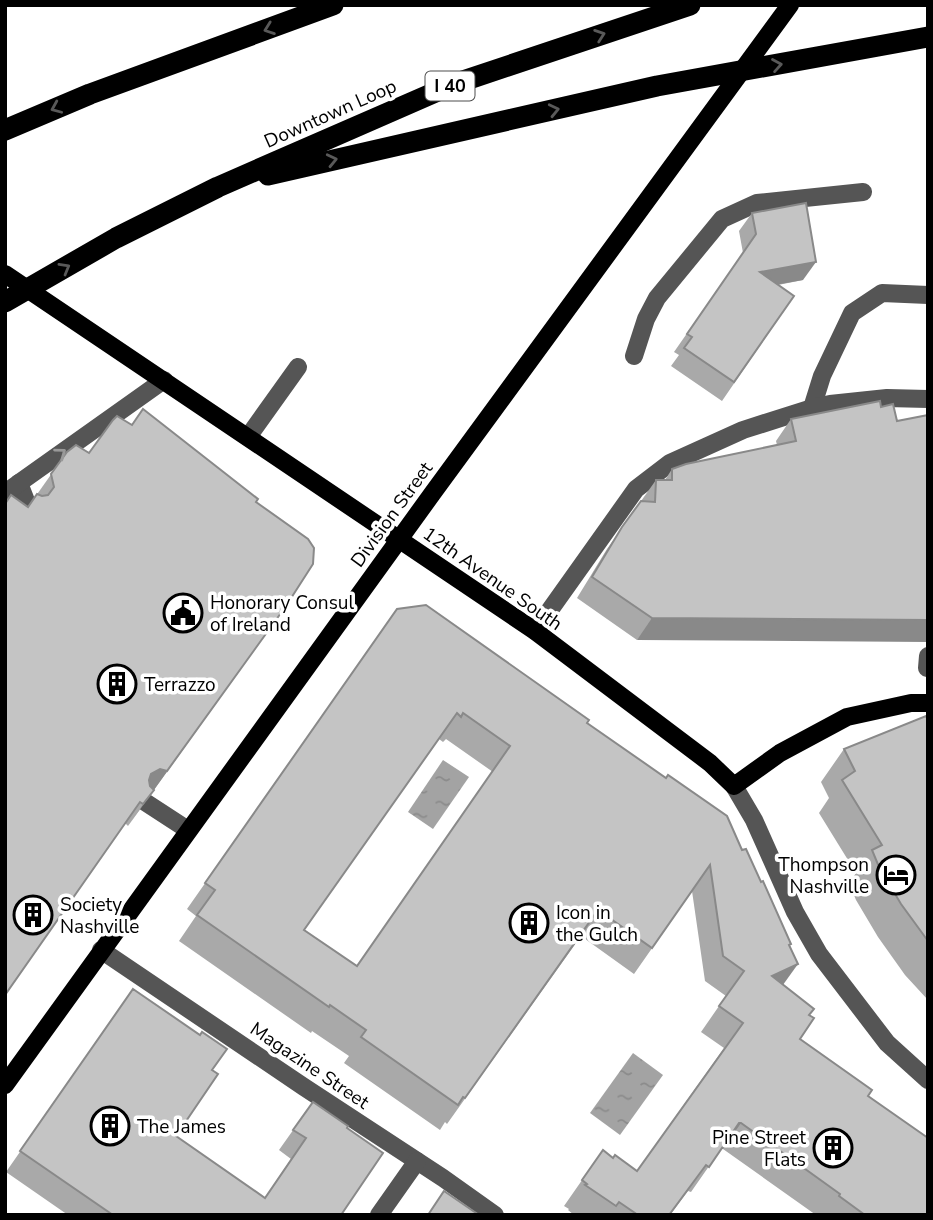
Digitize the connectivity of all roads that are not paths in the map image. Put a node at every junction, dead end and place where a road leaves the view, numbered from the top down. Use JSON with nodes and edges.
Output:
{"nodes":[{"id":1,"x":333,"y":5,"type":"edge"},
{"id":2,"x":690,"y":5,"type":"edge"},
{"id":3,"x":790,"y":5,"type":"edge"},
{"id":4,"x":928,"y":37,"type":"edge"},
{"id":5,"x":5,"y":130,"type":"edge"},
{"id":6,"x":218,"y":187,"type":"junction"},
{"id":7,"x":863,"y":192,"type":"dead end"},
{"id":8,"x":5,"y":274,"type":"edge"},
{"id":9,"x":928,"y":295,"type":"edge"},
{"id":10,"x":5,"y":302,"type":"edge"},
{"id":11,"x":634,"y":356,"type":"dead end"},
{"id":12,"x":298,"y":367,"type":"dead end"},
{"id":13,"x":164,"y":380,"type":"junction"},
{"id":14,"x":928,"y":399,"type":"edge"},
{"id":15,"x":812,"y":408,"type":"junction"},
{"id":16,"x":248,"y":437,"type":"junction"},
{"id":17,"x":12,"y":488,"type":"edge"},
{"id":18,"x":29,"y":506,"type":"edge"},
{"id":19,"x":400,"y":538,"type":"junction"},
{"id":20,"x":535,"y":632,"type":"junction"},
{"id":21,"x":928,"y":656,"type":"edge"},
{"id":22,"x":927,"y":668,"type":"edge"},
{"id":23,"x":928,"y":703,"type":"edge"},
{"id":24,"x":734,"y":786,"type":"junction"},
{"id":25,"x":145,"y":802,"type":"edge"},
{"id":26,"x":188,"y":830,"type":"junction"},
{"id":27,"x":101,"y":950,"type":"junction"},
{"id":28,"x":8,"y":1074,"type":"edge"},
{"id":29,"x":928,"y":1080,"type":"edge"},
{"id":30,"x":417,"y":1161,"type":"junction"},
{"id":31,"x":379,"y":1215,"type":"edge"},
{"id":32,"x":495,"y":1215,"type":"edge"}],
"edges":[{"from":1,"to":5,"type":"highway","one_way":true},
{"from":6,"to":2,"type":"highway","name":"Downtown Loop","number":"I 40","one_way":true},
{"from":3,"to":19,"type":"main road","name":"Division Street"},
{"from":6,"to":4,"type":"highway","one_way":true},
{"from":10,"to":6,"type":"highway","name":"Downtown Loop","number":"I 40","one_way":true},
{"from":7,"to":11,"type":"street"},
{"from":8,"to":13,"type":"main road","name":"12th Avenue South"},
{"from":9,"to":15,"type":"street"},
{"from":12,"to":16,"type":"street"},
{"from":13,"to":16,"type":"main road","name":"12th Avenue South"},
{"from":17,"to":13,"type":"street","one_way":true},
{"from":14,"to":15,"type":"street"},
{"from":15,"to":20,"type":"street"},
{"from":16,"to":19,"type":"main road","name":"12th Avenue South"},
{"from":17,"to":18,"type":"street"},
{"from":19,"to":20,"type":"main road","name":"12th Avenue South"},
{"from":19,"to":26,"type":"main road","name":"Division Street"},
{"from":20,"to":24,"type":"main road","name":"12th Avenue South"},
{"from":21,"to":22,"type":"street"},
{"from":23,"to":24,"type":"main road"},
{"from":24,"to":29,"type":"street"},
{"from":25,"to":26,"type":"street"},
{"from":26,"to":27,"type":"main road","name":"Division Street"},
{"from":27,"to":28,"type":"main road","name":"Division Street"},
{"from":27,"to":30,"type":"street","name":"Magazine Street"},
{"from":30,"to":31,"type":"street"},
{"from":30,"to":32,"type":"street","name":"Magazine Street"}]}
